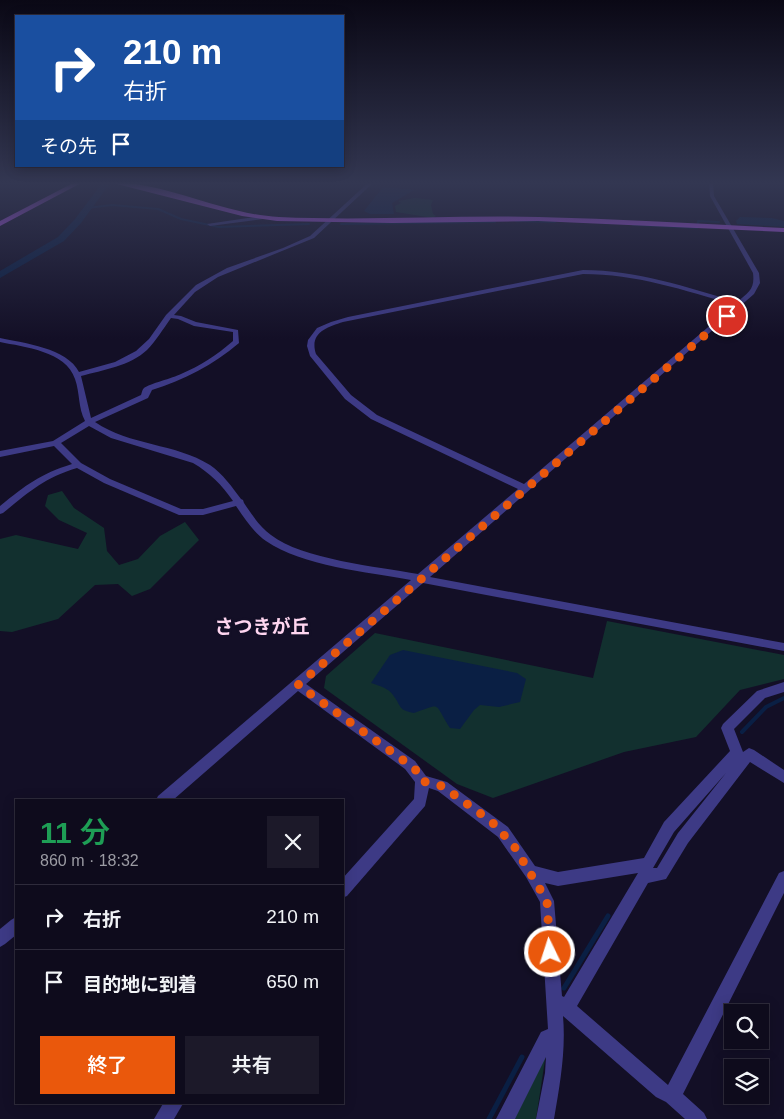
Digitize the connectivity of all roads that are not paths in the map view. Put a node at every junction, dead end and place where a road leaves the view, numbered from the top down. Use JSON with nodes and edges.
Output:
{"nodes":[{"id":1,"x":315,"y":234,"type":"edge"},
{"id":2,"x":735,"y":234,"type":"edge"},
{"id":3,"x":740,"y":305,"type":"junction"},
{"id":4,"x":168,"y":316,"type":"junction"},
{"id":5,"x":0,"y":340,"type":"edge"},
{"id":6,"x":78,"y":375,"type":"junction"},
{"id":7,"x":90,"y":422,"type":"junction"},
{"id":8,"x":56,"y":444,"type":"junction"},
{"id":9,"x":0,"y":454,"type":"edge"},
{"id":10,"x":78,"y":465,"type":"junction"},
{"id":11,"x":526,"y":489,"type":"junction"},
{"id":12,"x":240,"y":502,"type":"junction"},
{"id":13,"x":0,"y":511,"type":"edge"},
{"id":14,"x":421,"y":580,"type":"junction"},
{"id":15,"x":784,"y":647,"type":"edge"},
{"id":16,"x":298,"y":685,"type":"junction"},
{"id":17,"x":784,"y":687,"type":"edge"},
{"id":18,"x":784,"y":776,"type":"edge"},
{"id":19,"x":422,"y":781,"type":"junction"},
{"id":20,"x":164,"y":799,"type":"edge"},
{"id":21,"x":652,"y":857,"type":"junction"},
{"id":22,"x":665,"y":866,"type":"junction"},
{"id":23,"x":531,"y":872,"type":"junction"},
{"id":24,"x":784,"y":878,"type":"edge"},
{"id":25,"x":344,"y":889,"type":"edge"},
{"id":26,"x":15,"y":926,"type":"edge"},
{"id":27,"x":0,"y":939,"type":"edge"},
{"id":28,"x":560,"y":1002,"type":"junction"},
{"id":29,"x":556,"y":1036,"type":"junction"},
{"id":30,"x":672,"y":1096,"type":"junction"},
{"id":31,"x":174,"y":1104,"type":"edge"},
{"id":32,"x":163,"y":1119,"type":"edge"},
{"id":33,"x":505,"y":1119,"type":"edge"},
{"id":34,"x":545,"y":1119,"type":"edge"},
{"id":35,"x":698,"y":1119,"type":"edge"}],
"edges":[{"from":1,"to":4,"type":"street"},
{"from":2,"to":3,"type":"street"},
{"from":3,"to":11,"type":"street"},
{"from":3,"to":11,"type":"street"},
{"from":4,"to":6,"type":"street"},
{"from":4,"to":7,"type":"street"},
{"from":5,"to":6,"type":"street"},
{"from":6,"to":7,"type":"street"},
{"from":7,"to":8,"type":"street"},
{"from":7,"to":12,"type":"street"},
{"from":8,"to":9,"type":"street"},
{"from":8,"to":10,"type":"street"},
{"from":10,"to":12,"type":"street"},
{"from":10,"to":13,"type":"street"},
{"from":11,"to":14,"type":"street"},
{"from":12,"to":14,"type":"street"},
{"from":14,"to":15,"type":"street"},
{"from":14,"to":16,"type":"street"},
{"from":16,"to":19,"type":"street"},
{"from":16,"to":20,"type":"street"},
{"from":17,"to":21,"type":"street"},
{"from":18,"to":22,"type":"street"},
{"from":19,"to":23,"type":"street"},
{"from":19,"to":25,"type":"street"},
{"from":21,"to":22,"type":"street"},
{"from":21,"to":23,"type":"street"},
{"from":22,"to":28,"type":"street"},
{"from":23,"to":28,"type":"street"},
{"from":24,"to":30,"type":"street"},
{"from":26,"to":27,"type":"street"},
{"from":28,"to":29,"type":"street"},
{"from":28,"to":30,"type":"street"},
{"from":29,"to":33,"type":"street"},
{"from":29,"to":34,"type":"street"},
{"from":30,"to":35,"type":"street"},
{"from":31,"to":32,"type":"street"}]}
